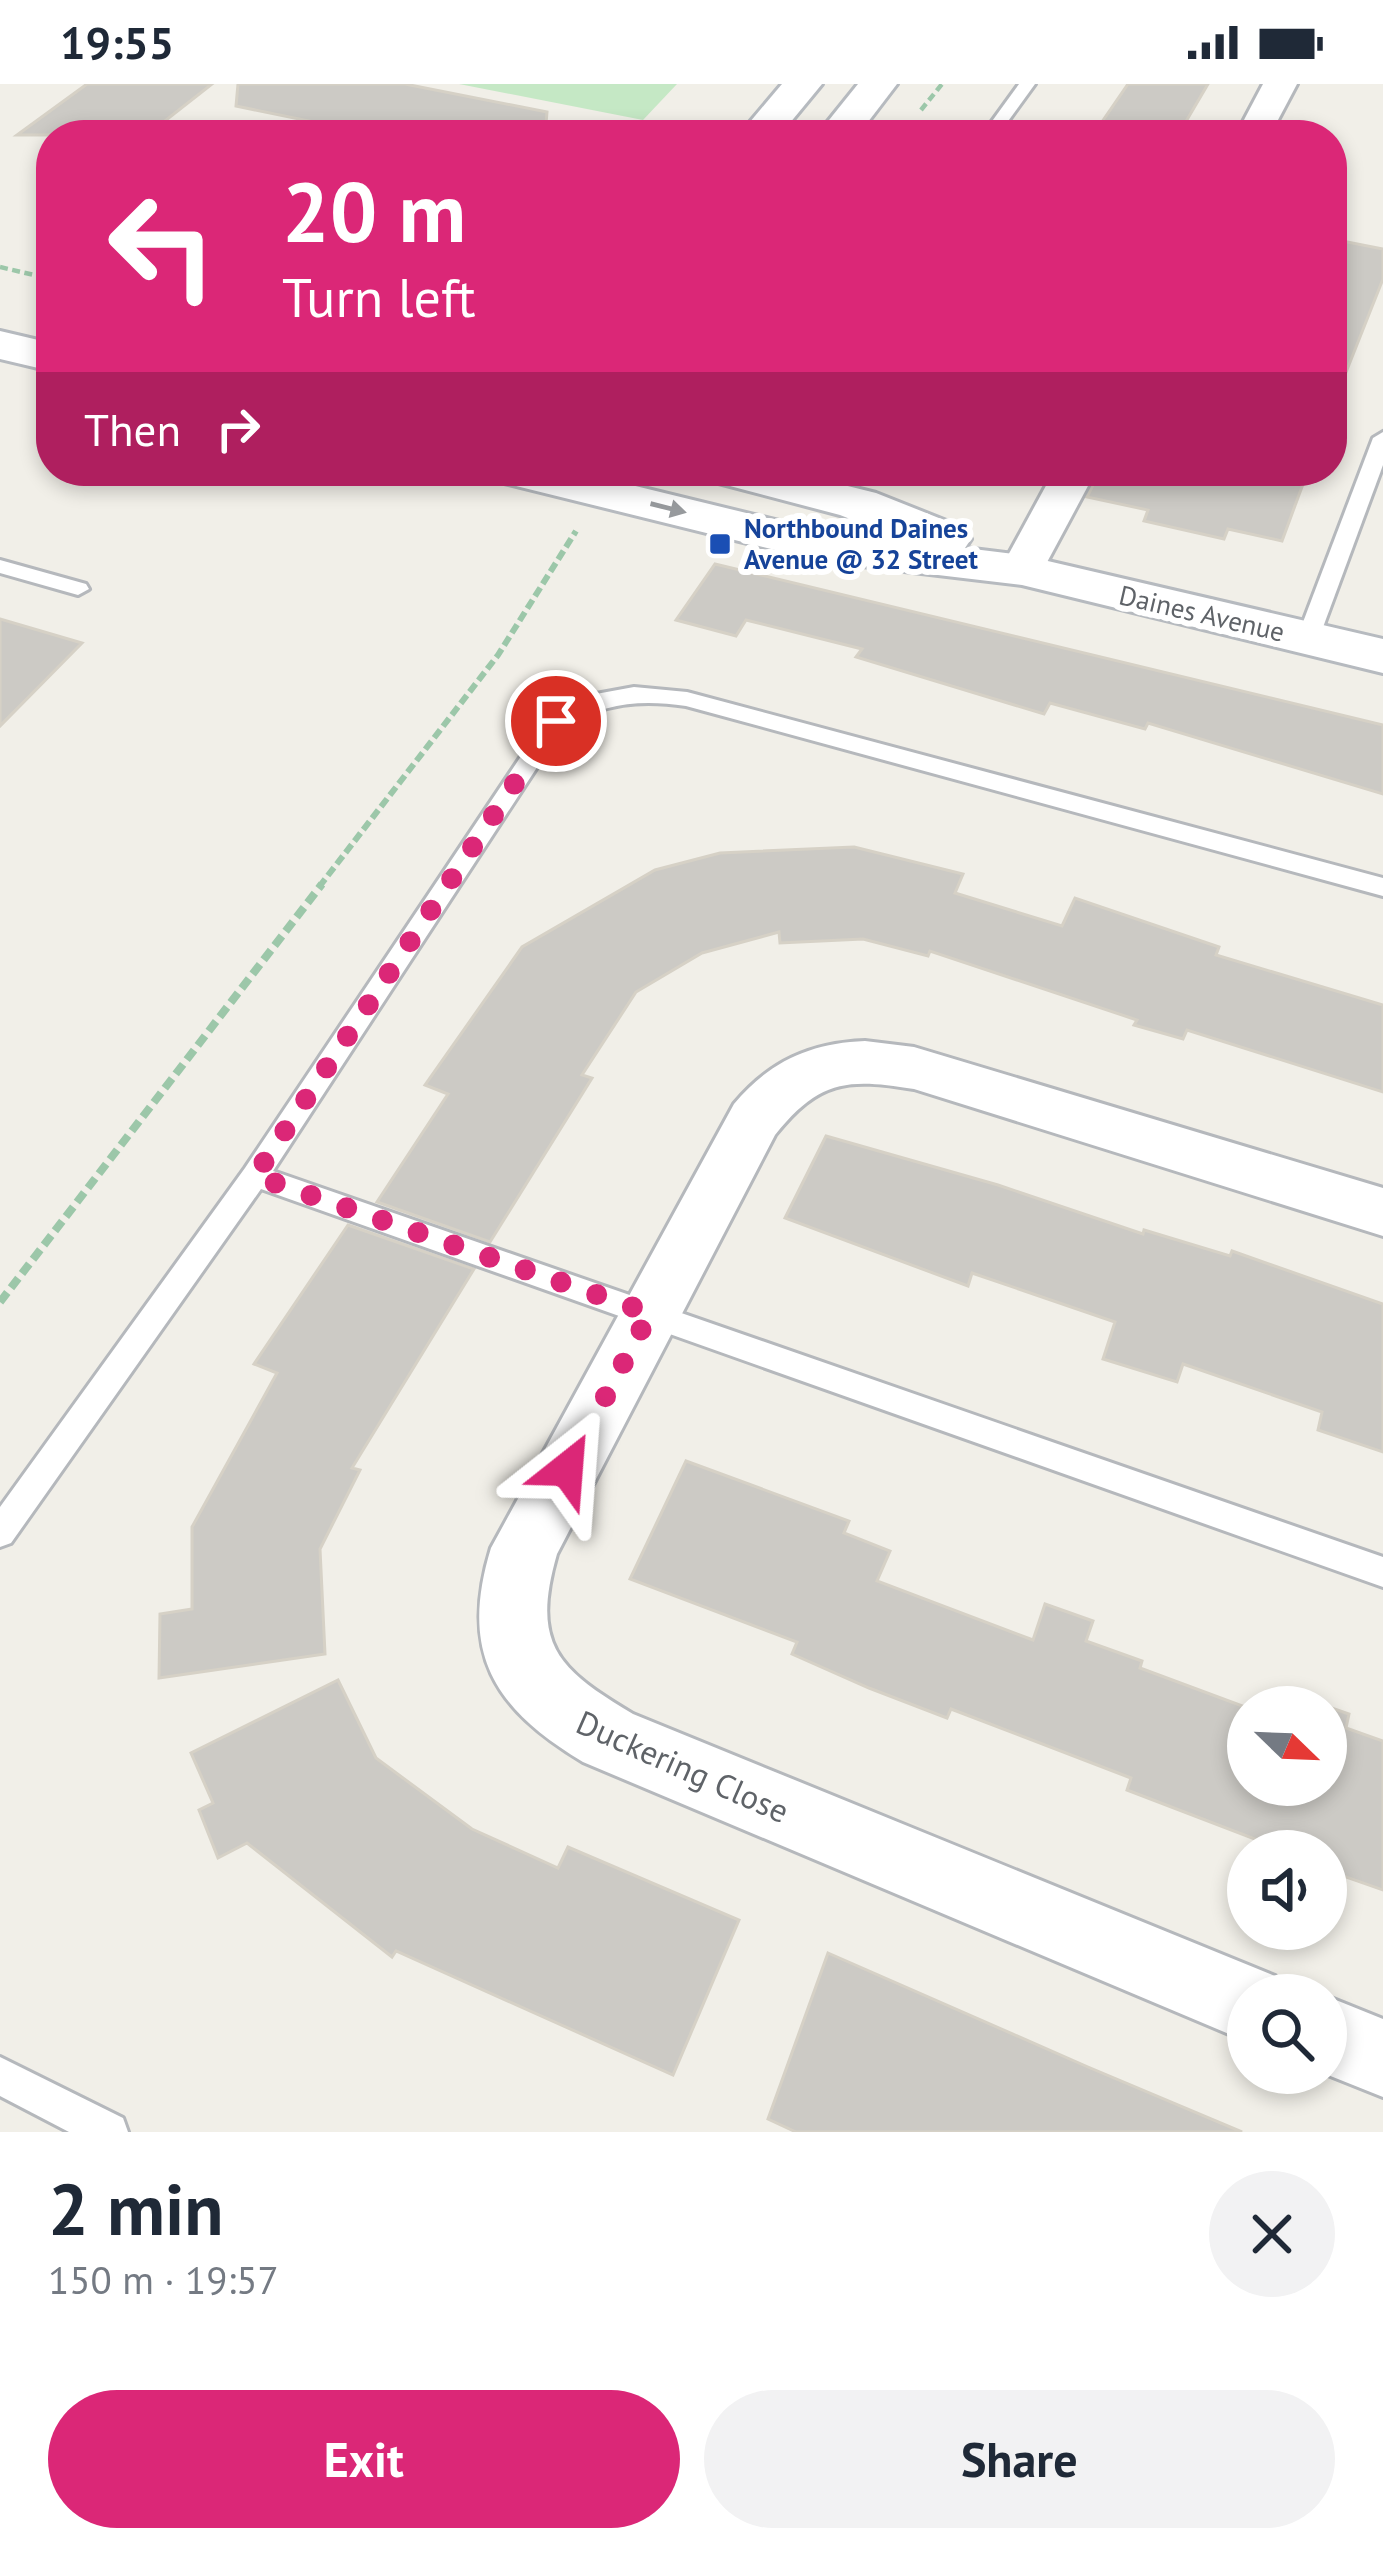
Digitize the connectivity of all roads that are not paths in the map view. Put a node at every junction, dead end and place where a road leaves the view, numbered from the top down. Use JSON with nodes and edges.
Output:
{"nodes":[{"id":1,"x":803,"y":84,"type":"edge"},
{"id":2,"x":878,"y":84,"type":"edge"},
{"id":3,"x":1027,"y":84,"type":"edge"},
{"id":4,"x":1280,"y":84,"type":"edge"},
{"id":5,"x":772,"y":120,"type":"edge"},
{"id":6,"x":849,"y":120,"type":"edge"},
{"id":7,"x":1001,"y":120,"type":"edge"},
{"id":8,"x":1261,"y":120,"type":"edge"},
{"id":9,"x":0,"y":345,"type":"edge"},
{"id":10,"x":36,"y":353,"type":"edge"},
{"id":11,"x":1383,"y":438,"type":"edge"},
{"id":12,"x":1378,"y":463,"type":"edge"},
{"id":13,"x":554,"y":486,"type":"edge"},
{"id":14,"x":787,"y":486,"type":"edge"},
{"id":15,"x":1067,"y":486,"type":"edge"},
{"id":16,"x":0,"y":566,"type":"edge"},
{"id":17,"x":1022,"y":570,"type":"junction"},
{"id":18,"x":78,"y":589,"type":"dead end"},
{"id":19,"x":1308,"y":638,"type":"junction"},
{"id":20,"x":1383,"y":656,"type":"edge"},
{"id":21,"x":1383,"y":886,"type":"edge"},
{"id":22,"x":255,"y":1176,"type":"junction"},
{"id":23,"x":1383,"y":1211,"type":"edge"},
{"id":24,"x":650,"y":1313,"type":"junction"},
{"id":25,"x":0,"y":1533,"type":"edge"},
{"id":26,"x":1383,"y":1572,"type":"edge"},
{"id":27,"x":1227,"y":1993,"type":"edge"},
{"id":28,"x":1347,"y":2043,"type":"edge"},
{"id":29,"x":1383,"y":2058,"type":"edge"},
{"id":30,"x":0,"y":2076,"type":"edge"},
{"id":31,"x":109,"y":2132,"type":"edge"}],
"edges":[{"from":1,"to":5,"type":"street"},
{"from":2,"to":6,"type":"street"},
{"from":3,"to":7,"type":"lane"},
{"from":4,"to":8,"type":"street"},
{"from":9,"to":10,"type":"street"},
{"from":11,"to":12,"type":"lane"},
{"from":12,"to":19,"type":"lane"},
{"from":13,"to":17,"type":"street","name":"Daines Avenue","one_way":true},
{"from":14,"to":17,"type":"street","name":"Daines Avenue"},
{"from":15,"to":17,"type":"street"},
{"from":16,"to":18,"type":"lane"},
{"from":17,"to":19,"type":"street","name":"Daines Avenue"},
{"from":19,"to":20,"type":"street","name":"Daines Avenue"},
{"from":21,"to":22,"type":"lane"},
{"from":22,"to":24,"type":"lane"},
{"from":22,"to":25,"type":"lane"},
{"from":23,"to":24,"type":"street","name":"Duckering Close"},
{"from":24,"to":26,"type":"lane"},
{"from":24,"to":27,"type":"street","name":"Duckering Close"},
{"from":28,"to":29,"type":"street"},
{"from":30,"to":31,"type":"lane"}]}
